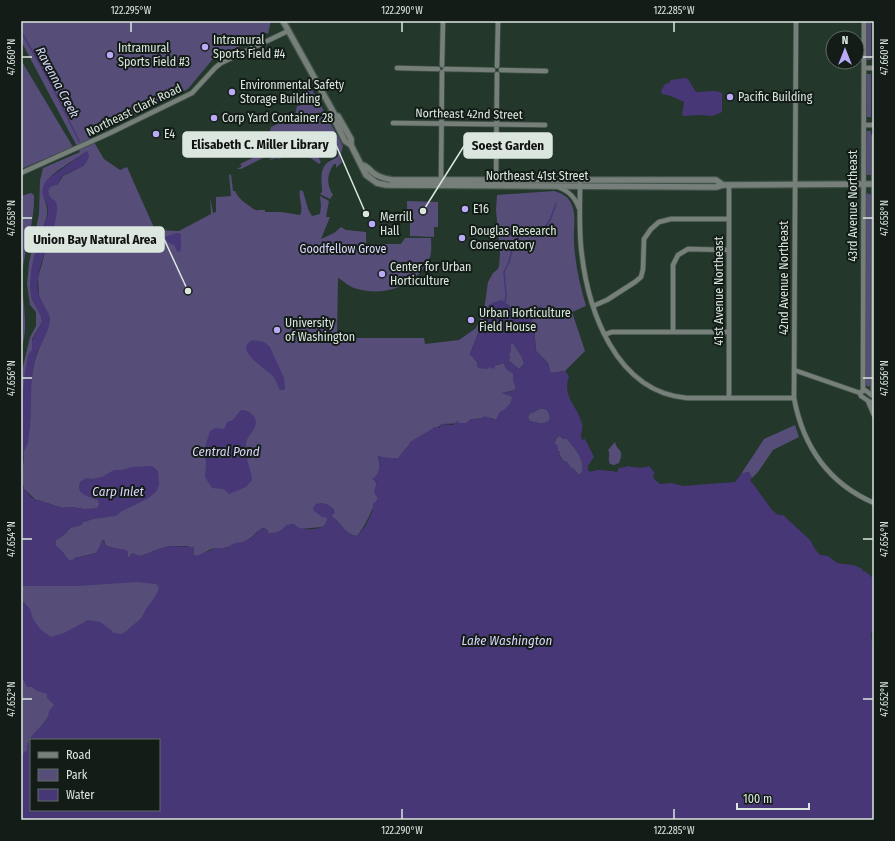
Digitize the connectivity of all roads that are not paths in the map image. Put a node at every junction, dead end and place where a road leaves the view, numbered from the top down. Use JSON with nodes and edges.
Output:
{"nodes":[{"id":1,"x":283,"y":21,"type":"edge"},
{"id":2,"x":443,"y":21,"type":"edge"},
{"id":3,"x":498,"y":21,"type":"edge"},
{"id":4,"x":796,"y":21,"type":"edge"},
{"id":5,"x":288,"y":31,"type":"junction"},
{"id":6,"x":397,"y":68,"type":"dead end"},
{"id":7,"x":442,"y":69,"type":"junction"},
{"id":8,"x":497,"y":70,"type":"junction"},
{"id":9,"x":864,"y":70,"type":"edge"},
{"id":10,"x":546,"y":71,"type":"dead end"},
{"id":11,"x":393,"y":123,"type":"dead end"},
{"id":12,"x":441,"y":124,"type":"junction"},
{"id":13,"x":496,"y":125,"type":"junction"},
{"id":14,"x":544,"y":125,"type":"dead end"},
{"id":15,"x":864,"y":125,"type":"junction"},
{"id":16,"x":874,"y":125,"type":"edge"},
{"id":17,"x":874,"y":136,"type":"edge"},
{"id":18,"x":21,"y":173,"type":"edge"},
{"id":19,"x":580,"y":180,"type":"junction"},
{"id":20,"x":441,"y":183,"type":"junction"},
{"id":21,"x":496,"y":183,"type":"junction"},
{"id":22,"x":863,"y":184,"type":"junction"},
{"id":23,"x":874,"y":184,"type":"edge"},
{"id":24,"x":726,"y":185,"type":"junction"},
{"id":25,"x":794,"y":185,"type":"junction"},
{"id":26,"x":558,"y":187,"type":"junction"},
{"id":27,"x":580,"y":187,"type":"junction"},
{"id":28,"x":580,"y":212,"type":"junction"},
{"id":29,"x":729,"y":219,"type":"junction"},
{"id":30,"x":729,"y":250,"type":"junction"},
{"id":31,"x":593,"y":306,"type":"junction"},
{"id":32,"x":673,"y":332,"type":"junction"},
{"id":33,"x":729,"y":332,"type":"junction"},
{"id":34,"x":606,"y":334,"type":"junction"},
{"id":35,"x":794,"y":370,"type":"junction"},
{"id":36,"x":862,"y":392,"type":"junction"},
{"id":37,"x":874,"y":396,"type":"edge"},
{"id":38,"x":729,"y":398,"type":"junction"},
{"id":39,"x":794,"y":398,"type":"junction"},
{"id":40,"x":868,"y":400,"type":"junction"},
{"id":41,"x":874,"y":402,"type":"edge"},
{"id":42,"x":874,"y":415,"type":"edge"},
{"id":43,"x":874,"y":503,"type":"edge"}],
"edges":[{"from":1,"to":5,"type":"street","name":"Northeast 41st Street"},
{"from":2,"to":7,"type":"street"},
{"from":3,"to":8,"type":"street"},
{"from":4,"to":25,"type":"street","name":"42nd Avenue Northeast"},
{"from":5,"to":18,"type":"street","name":"Northeast Clark Road"},
{"from":5,"to":20,"type":"street","name":"Northeast 41st Street"},
{"from":6,"to":7,"type":"street"},
{"from":7,"to":8,"type":"street"},
{"from":7,"to":12,"type":"street"},
{"from":8,"to":10,"type":"street"},
{"from":8,"to":13,"type":"street"},
{"from":9,"to":15,"type":"street","name":"43rd Avenue Northeast"},
{"from":11,"to":12,"type":"street","name":"Northeast 42nd Street"},
{"from":12,"to":13,"type":"street","name":"Northeast 42nd Street"},
{"from":12,"to":20,"type":"street"},
{"from":13,"to":14,"type":"street","name":"Northeast 42nd Street"},
{"from":13,"to":21,"type":"street"},
{"from":15,"to":16,"type":"street"},
{"from":15,"to":22,"type":"street","name":"43rd Avenue Northeast"},
{"from":17,"to":23,"type":"street","name":"43rd Avenue Northeast"},
{"from":19,"to":21,"type":"street","name":"Northeast 41st Street"},
{"from":19,"to":24,"type":"street","name":"Northeast 41st Street"},
{"from":19,"to":27,"type":"street"},
{"from":20,"to":21,"type":"street","name":"Northeast 41st Street"},
{"from":21,"to":26,"type":"street","name":"Northeast 41st Street"},
{"from":22,"to":23,"type":"street","name":"Northeast 41st Street"},
{"from":22,"to":25,"type":"street","name":"Northeast 41st Street"},
{"from":22,"to":36,"type":"street","name":"43rd Avenue Northeast"},
{"from":23,"to":37,"type":"street","name":"43rd Avenue Northeast"},
{"from":24,"to":25,"type":"street","name":"Northeast 41st Street"},
{"from":24,"to":27,"type":"street","name":"Northeast 41st Street"},
{"from":24,"to":29,"type":"street","name":"41st Avenue Northeast"},
{"from":25,"to":35,"type":"street","name":"42nd Avenue Northeast"},
{"from":26,"to":27,"type":"street","name":"Northeast 41st Street"},
{"from":26,"to":28,"type":"street"},
{"from":27,"to":28,"type":"street"},
{"from":28,"to":31,"type":"street"},
{"from":29,"to":30,"type":"street","name":"41st Avenue Northeast"},
{"from":29,"to":31,"type":"street"},
{"from":30,"to":32,"type":"street"},
{"from":30,"to":33,"type":"street","name":"41st Avenue Northeast"},
{"from":31,"to":34,"type":"street"},
{"from":32,"to":33,"type":"street"},
{"from":32,"to":34,"type":"street"},
{"from":33,"to":38,"type":"street","name":"41st Avenue Northeast"},
{"from":34,"to":38,"type":"street"},
{"from":35,"to":36,"type":"street"},
{"from":35,"to":39,"type":"street","name":"42nd Avenue Northeast"},
{"from":36,"to":37,"type":"street"},
{"from":36,"to":40,"type":"street"},
{"from":38,"to":39,"type":"street"},
{"from":39,"to":43,"type":"street","name":"42nd Avenue Northeast"},
{"from":40,"to":41,"type":"street"},
{"from":40,"to":42,"type":"street"}]}
